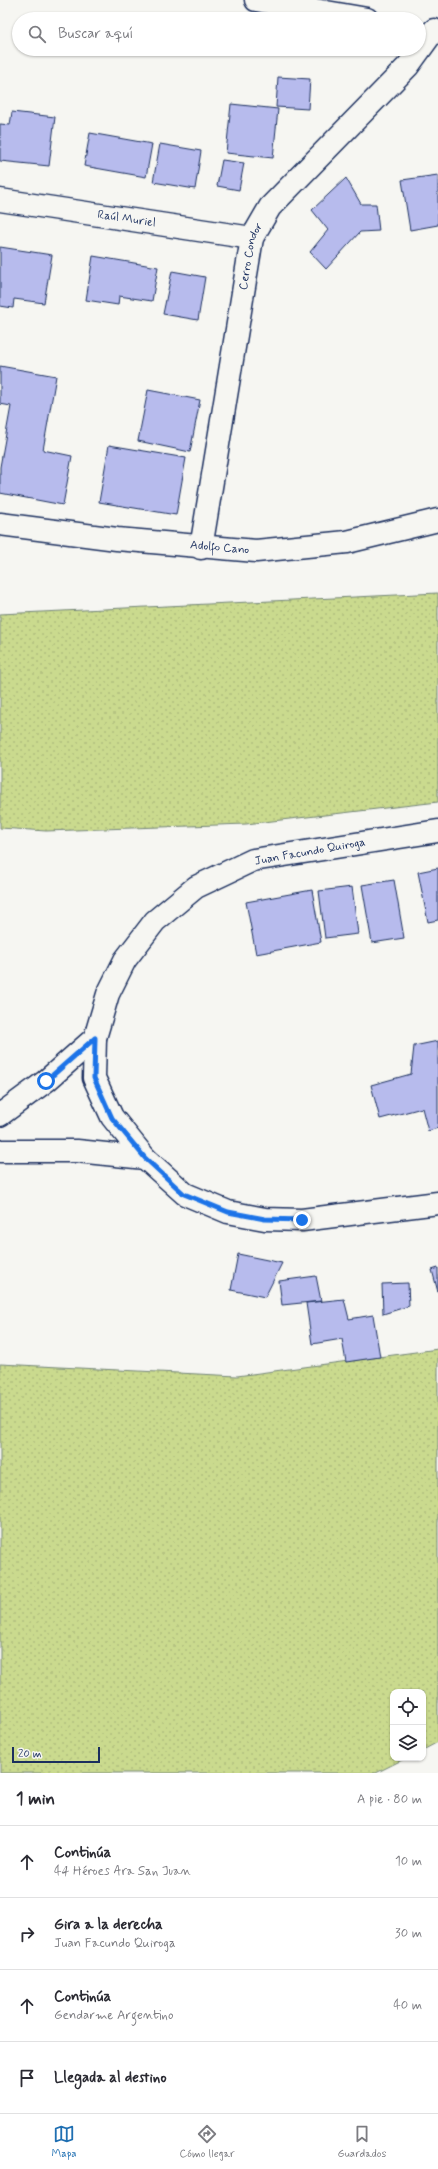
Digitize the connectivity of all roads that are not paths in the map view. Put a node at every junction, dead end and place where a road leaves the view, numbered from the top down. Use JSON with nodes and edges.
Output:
{"nodes":[{"id":1,"x":256,"y":0,"type":"edge"},
{"id":2,"x":327,"y":12,"type":"edge"},
{"id":3,"x":414,"y":56,"type":"edge"},
{"id":4,"x":0,"y":200,"type":"edge"},
{"id":5,"x":252,"y":238,"type":"junction"},
{"id":6,"x":438,"y":520,"type":"edge"},
{"id":7,"x":0,"y":524,"type":"edge"},
{"id":8,"x":201,"y":548,"type":"junction"},
{"id":9,"x":438,"y":830,"type":"edge"},
{"id":10,"x":95,"y":1038,"type":"junction"},
{"id":11,"x":0,"y":1115,"type":"edge"},
{"id":12,"x":0,"y":1151,"type":"edge"},
{"id":13,"x":145,"y":1158,"type":"junction"},
{"id":14,"x":438,"y":1203,"type":"edge"}],
"edges":[{"from":1,"to":2,"type":"street"},
{"from":3,"to":5,"type":"street","name":"Cerro Condor"},
{"from":4,"to":5,"type":"street","name":"Raúl Muriel"},
{"from":5,"to":8,"type":"street","name":"Cerro Condor"},
{"from":6,"to":8,"type":"street","name":"Adolfo Cano"},
{"from":7,"to":8,"type":"street","name":"Adolfo Cano"},
{"from":9,"to":10,"type":"street","name":"Juan Facundo Quiroga"},
{"from":10,"to":11,"type":"street"},
{"from":10,"to":13,"type":"street","name":"Juan Facundo Quiroga"},
{"from":12,"to":13,"type":"street"},
{"from":13,"to":14,"type":"street","name":"Juan Facundo Quiroga"}]}
